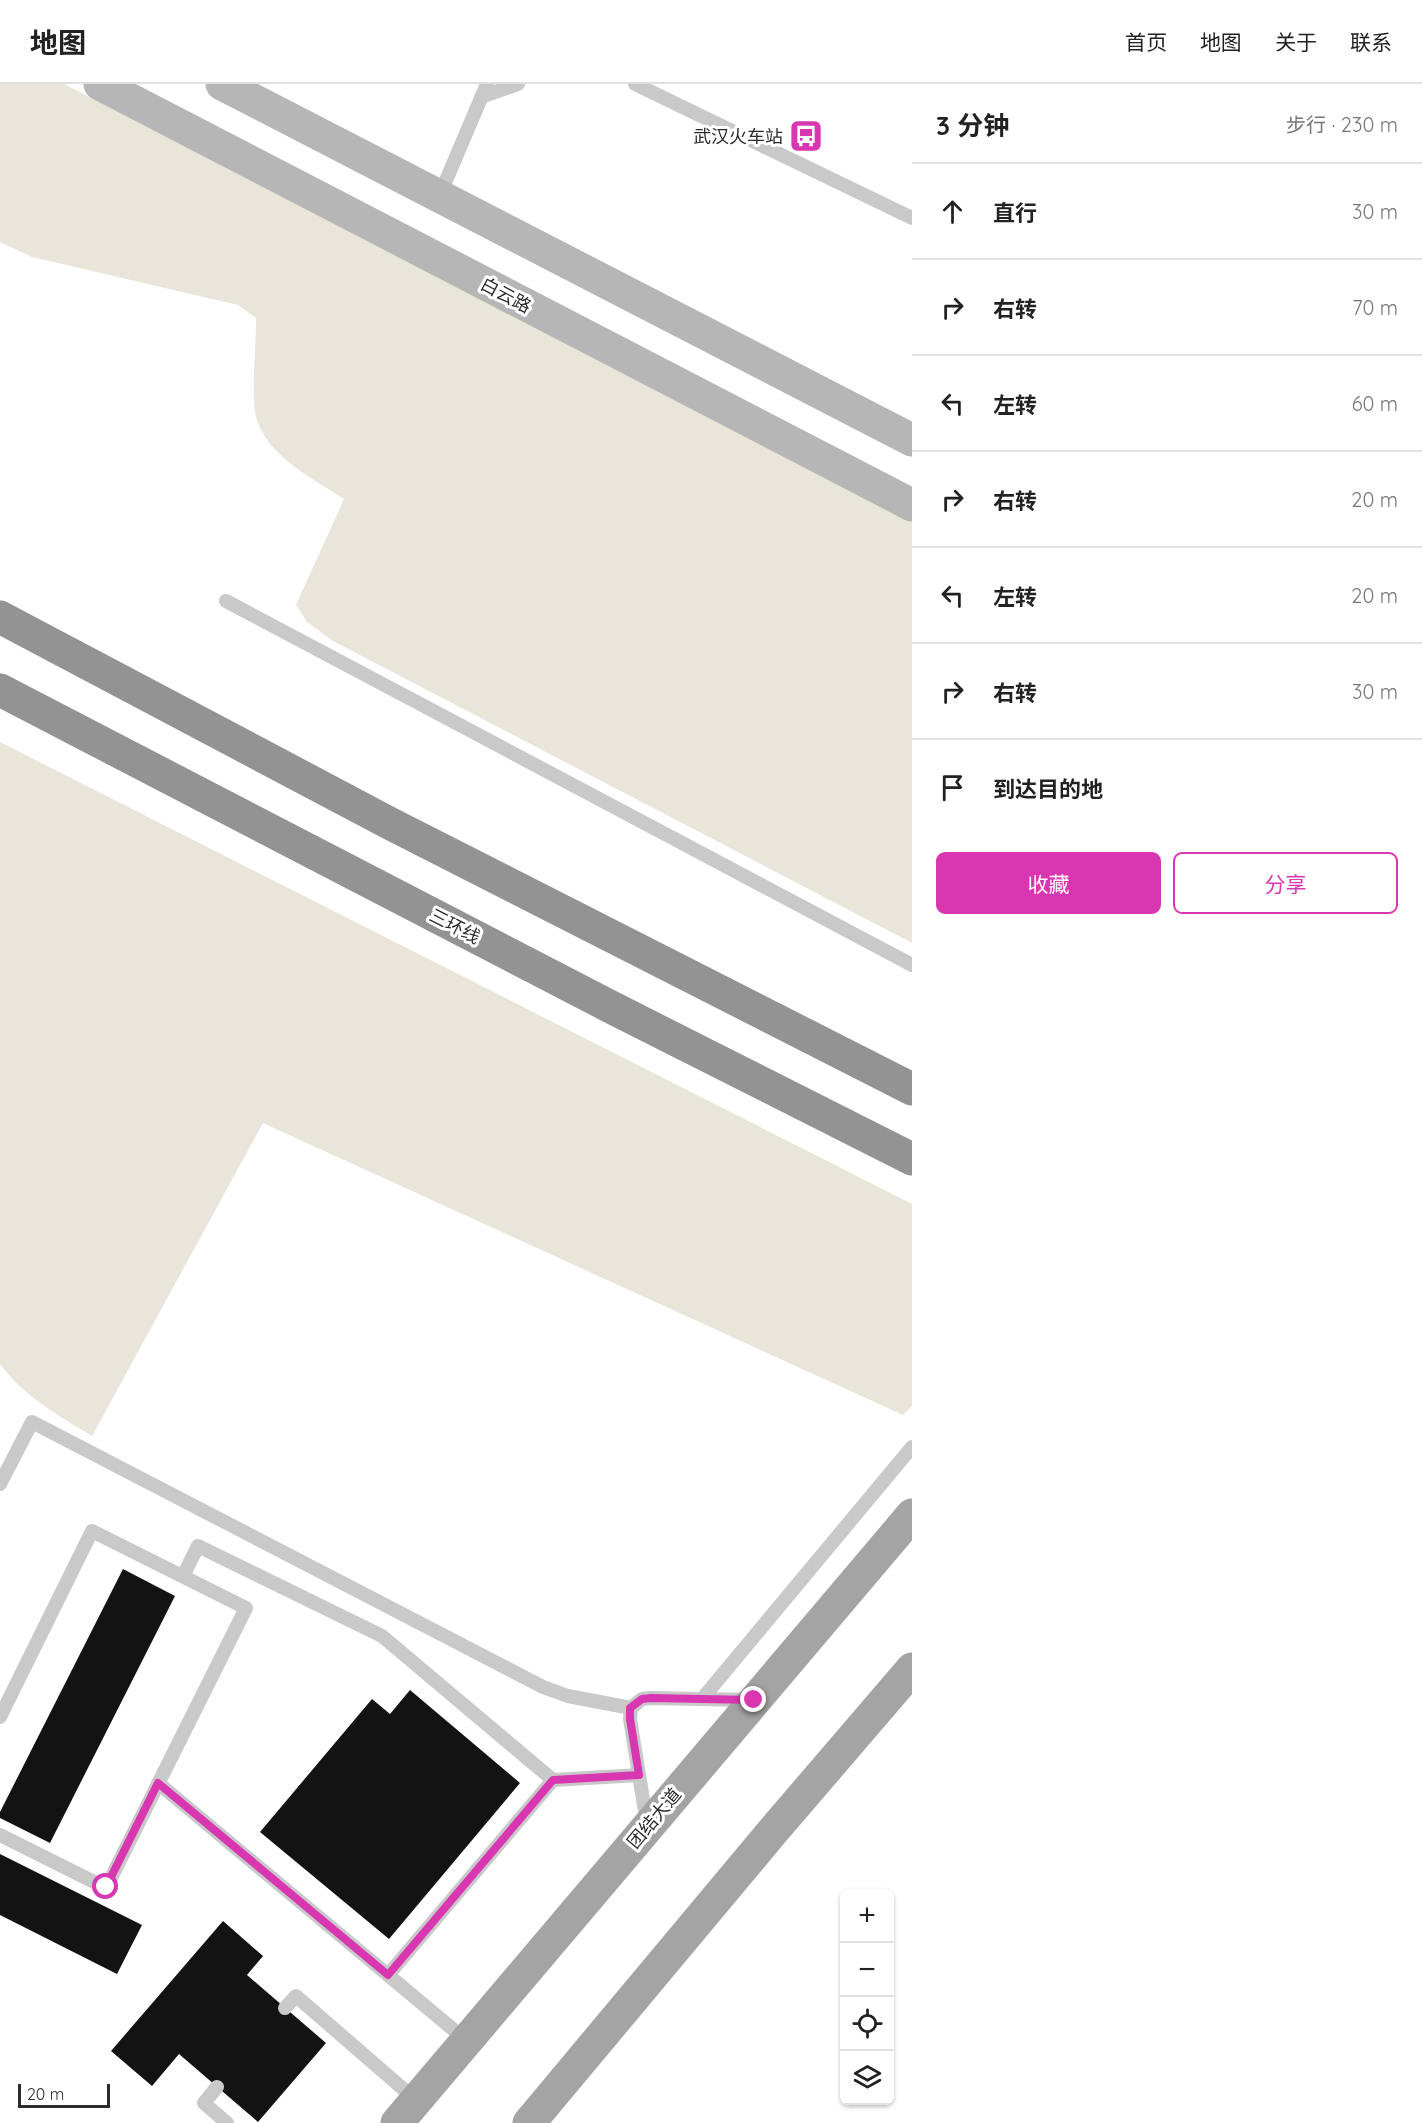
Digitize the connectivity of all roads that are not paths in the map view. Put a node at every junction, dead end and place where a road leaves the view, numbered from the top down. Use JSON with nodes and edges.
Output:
{"nodes":[{"id":1,"x":100,"y":84,"type":"edge"},
{"id":2,"x":222,"y":84,"type":"edge"},
{"id":3,"x":487,"y":84,"type":"edge"},
{"id":4,"x":518,"y":84,"type":"edge"},
{"id":5,"x":635,"y":84,"type":"edge"},
{"id":6,"x":481,"y":97,"type":"junction"},
{"id":7,"x":438,"y":197,"type":"junction"},
{"id":8,"x":912,"y":218,"type":"edge"},
{"id":9,"x":912,"y":440,"type":"edge"},
{"id":10,"x":912,"y":505,"type":"edge"},
{"id":11,"x":226,"y":601,"type":"dead end"},
{"id":12,"x":0,"y":617,"type":"edge"},
{"id":13,"x":0,"y":690,"type":"edge"},
{"id":14,"x":912,"y":965,"type":"edge"},
{"id":15,"x":912,"y":1089,"type":"edge"},
{"id":16,"x":912,"y":1159,"type":"edge"},
{"id":17,"x":912,"y":1447,"type":"edge"},
{"id":18,"x":0,"y":1484,"type":"edge"},
{"id":19,"x":912,"y":1515,"type":"edge"},
{"id":20,"x":183,"y":1576,"type":"junction"},
{"id":21,"x":912,"y":1669,"type":"edge"},
{"id":22,"x":702,"y":1699,"type":"junction"},
{"id":23,"x":754,"y":1700,"type":"junction"},
{"id":24,"x":630,"y":1708,"type":"junction"},
{"id":25,"x":0,"y":1717,"type":"edge"},
{"id":26,"x":639,"y":1775,"type":"junction"},
{"id":27,"x":553,"y":1780,"type":"junction"},
{"id":28,"x":158,"y":1783,"type":"junction"},
{"id":29,"x":647,"y":1826,"type":"junction"},
{"id":30,"x":0,"y":1835,"type":"edge"},
{"id":31,"x":388,"y":1975,"type":"junction"},
{"id":32,"x":285,"y":2008,"type":"dead end"},
{"id":33,"x":467,"y":2041,"type":"junction"},
{"id":34,"x":217,"y":2087,"type":"dead end"},
{"id":35,"x":406,"y":2112,"type":"edge"},
{"id":36,"x":227,"y":2123,"type":"edge"},
{"id":37,"x":529,"y":2123,"type":"edge"}],
"edges":[{"from":1,"to":10,"type":"street","name":"白云路"},
{"from":2,"to":7,"type":"street"},
{"from":3,"to":6,"type":"lane"},
{"from":4,"to":6,"type":"lane"},
{"from":5,"to":8,"type":"lane"},
{"from":6,"to":7,"type":"lane"},
{"from":7,"to":9,"type":"street"},
{"from":11,"to":14,"type":"lane"},
{"from":12,"to":15,"type":"highway","bridge":true},
{"from":13,"to":16,"type":"highway","name":"三环线","bridge":true},
{"from":17,"to":22,"type":"lane"},
{"from":18,"to":24,"type":"lane"},
{"from":19,"to":23,"type":"main road","name":"团结大道"},
{"from":20,"to":25,"type":"lane"},
{"from":20,"to":27,"type":"lane"},
{"from":20,"to":28,"type":"lane"},
{"from":21,"to":37,"type":"main road"},
{"from":22,"to":23,"type":"lane"},
{"from":22,"to":24,"type":"lane"},
{"from":23,"to":29,"type":"main road","name":"团结大道"},
{"from":24,"to":26,"type":"lane"},
{"from":26,"to":27,"type":"lane"},
{"from":26,"to":29,"type":"lane"},
{"from":27,"to":31,"type":"lane"},
{"from":28,"to":30,"type":"lane"},
{"from":28,"to":31,"type":"lane"},
{"from":29,"to":33,"type":"main road","name":"团结大道"},
{"from":31,"to":33,"type":"lane"},
{"from":32,"to":35,"type":"lane"},
{"from":33,"to":35,"type":"main road","name":"团结大道"},
{"from":34,"to":36,"type":"lane"}]}
